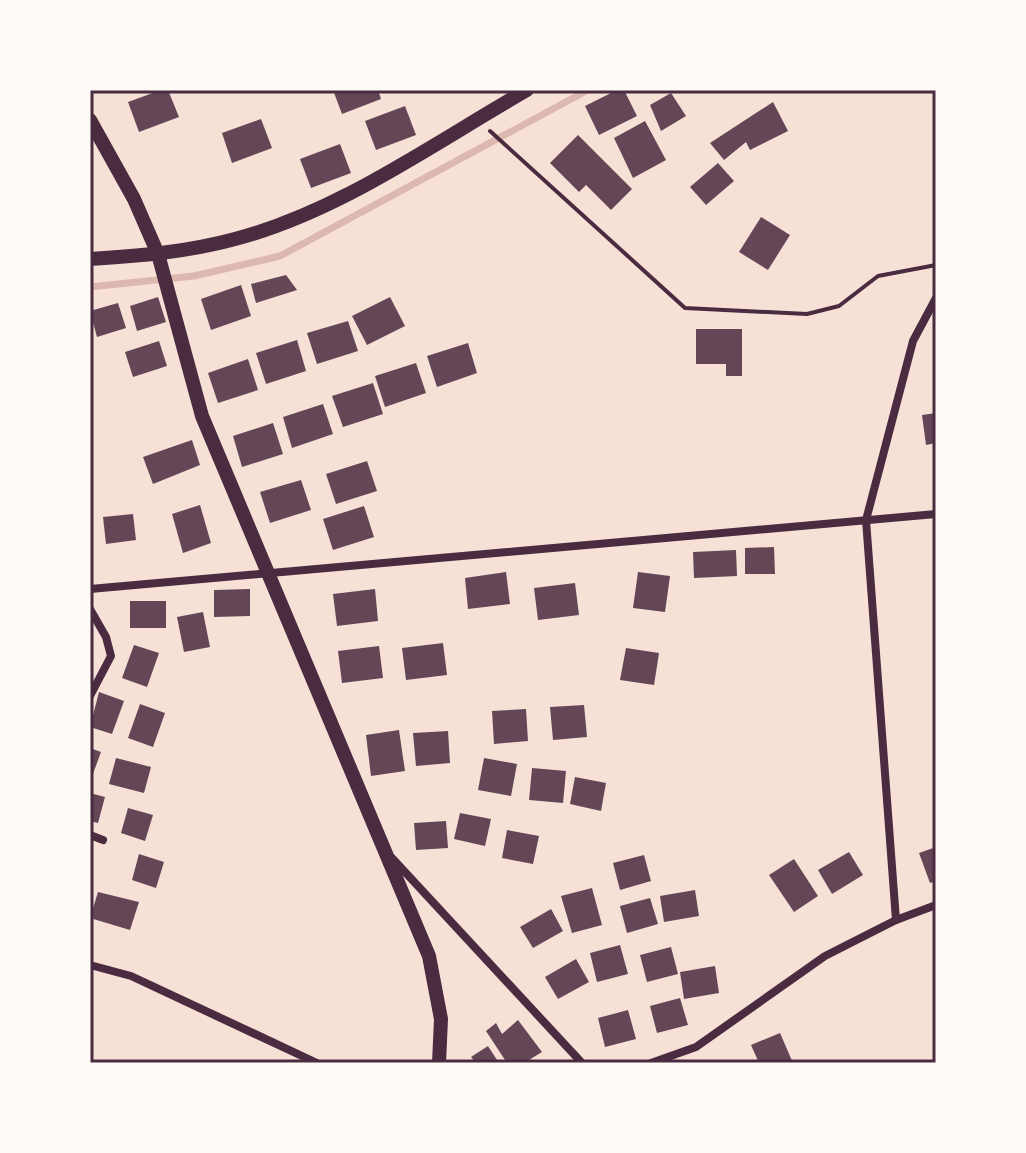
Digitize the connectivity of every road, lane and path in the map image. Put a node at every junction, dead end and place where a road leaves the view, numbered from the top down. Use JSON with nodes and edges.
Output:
{"nodes":[{"id":1,"x":527,"y":90,"type":"edge"},
{"id":2,"x":476,"y":119,"type":"junction"},
{"id":3,"x":90,"y":120,"type":"edge"},
{"id":4,"x":158,"y":254,"type":"junction"},
{"id":5,"x":90,"y":259,"type":"edge"},
{"id":6,"x":936,"y":265,"type":"edge"},
{"id":7,"x":936,"y":298,"type":"edge"},
{"id":8,"x":936,"y":514,"type":"edge"},
{"id":9,"x":866,"y":520,"type":"junction"},
{"id":10,"x":268,"y":572,"type":"junction"},
{"id":11,"x":90,"y":589,"type":"edge"},
{"id":12,"x":90,"y":609,"type":"edge"},
{"id":13,"x":90,"y":696,"type":"edge"},
{"id":14,"x":90,"y":835,"type":"edge"},
{"id":15,"x":103,"y":840,"type":"dead end"},
{"id":16,"x":386,"y":851,"type":"junction"},
{"id":17,"x":936,"y":905,"type":"edge"},
{"id":18,"x":896,"y":920,"type":"junction"},
{"id":19,"x":90,"y":965,"type":"edge"},
{"id":20,"x":317,"y":1063,"type":"edge"},
{"id":21,"x":439,"y":1063,"type":"edge"},
{"id":22,"x":582,"y":1063,"type":"edge"},
{"id":23,"x":651,"y":1063,"type":"edge"}],
"edges":[{"from":1,"to":2,"type":"street"},
{"from":2,"to":4,"type":"street"},
{"from":2,"to":6,"type":"path"},
{"from":3,"to":4,"type":"street"},
{"from":4,"to":5,"type":"street"},
{"from":4,"to":10,"type":"street"},
{"from":7,"to":9,"type":"street"},
{"from":8,"to":9,"type":"street"},
{"from":9,"to":10,"type":"street"},
{"from":9,"to":18,"type":"street"},
{"from":10,"to":11,"type":"street"},
{"from":10,"to":16,"type":"street"},
{"from":12,"to":13,"type":"street"},
{"from":14,"to":15,"type":"street"},
{"from":16,"to":21,"type":"street"},
{"from":16,"to":22,"type":"street"},
{"from":17,"to":18,"type":"street"},
{"from":18,"to":23,"type":"street"},
{"from":19,"to":20,"type":"street"}]}
